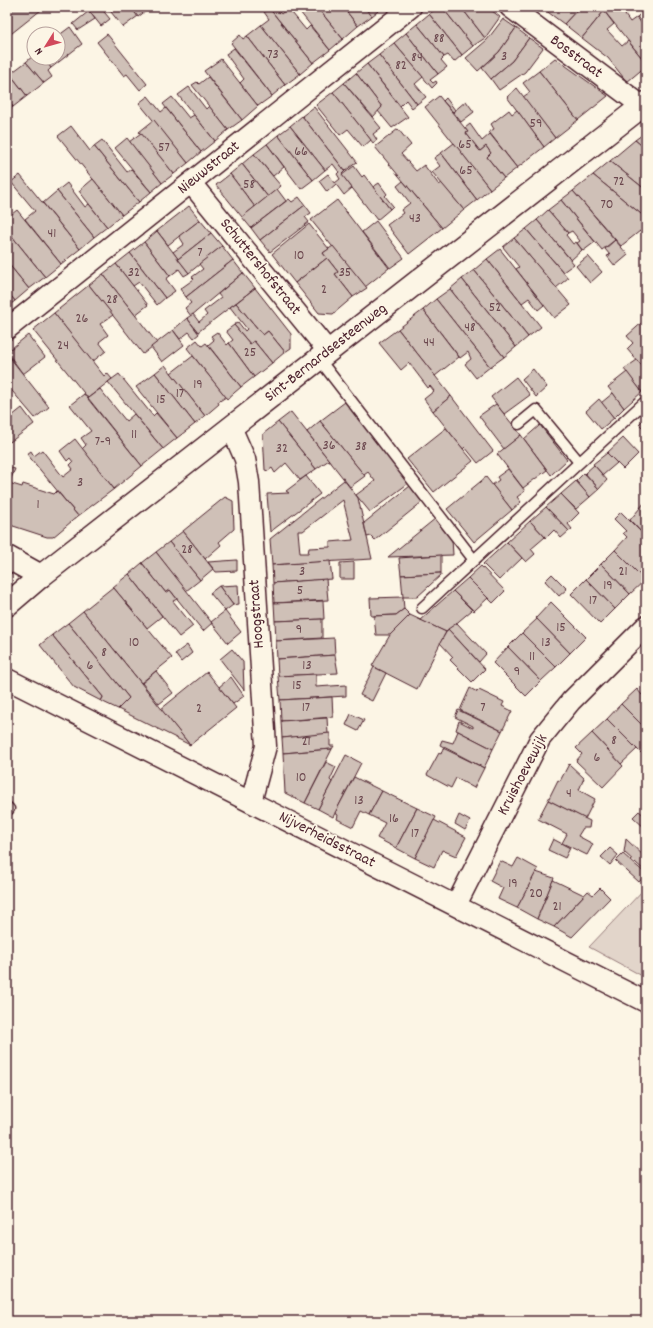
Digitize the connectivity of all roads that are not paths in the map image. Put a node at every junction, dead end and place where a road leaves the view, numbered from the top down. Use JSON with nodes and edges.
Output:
{"nodes":[{"id":1,"x":411,"y":7,"type":"edge"},
{"id":2,"x":510,"y":7,"type":"edge"},
{"id":3,"x":644,"y":105,"type":"edge"},
{"id":4,"x":191,"y":183,"type":"junction"},
{"id":5,"x":7,"y":329,"type":"edge"},
{"id":6,"x":324,"y":355,"type":"junction"},
{"id":7,"x":646,"y":401,"type":"edge"},
{"id":8,"x":519,"y":424,"type":"dead end"},
{"id":9,"x":231,"y":427,"type":"junction"},
{"id":10,"x":579,"y":462,"type":"junction"},
{"id":11,"x":7,"y":557,"type":"edge"},
{"id":12,"x":474,"y":560,"type":"junction"},
{"id":13,"x":41,"y":576,"type":"junction"},
{"id":14,"x":7,"y":605,"type":"edge"},
{"id":15,"x":422,"y":608,"type":"dead end"},
{"id":16,"x":646,"y":626,"type":"edge"},
{"id":17,"x":7,"y":679,"type":"edge"},
{"id":18,"x":251,"y":802,"type":"junction"},
{"id":19,"x":7,"y":807,"type":"edge"},
{"id":20,"x":7,"y":810,"type":"edge"},
{"id":21,"x":456,"y":905,"type":"junction"},
{"id":22,"x":646,"y":1002,"type":"edge"}],
"edges":[{"from":1,"to":4,"type":"street","name":"Nieuwstraat"},
{"from":2,"to":3,"type":"street","name":"Bosstraat"},
{"from":3,"to":6,"type":"main road","name":"Sint-Bernardsesteenweg"},
{"from":4,"to":5,"type":"street","name":"Nieuwstraat"},
{"from":4,"to":6,"type":"street","name":"Schuttershofstraat"},
{"from":6,"to":9,"type":"main road","name":"Sint-Bernardsesteenweg"},
{"from":6,"to":12,"type":"lane"},
{"from":7,"to":10,"type":"lane"},
{"from":8,"to":10,"type":"lane"},
{"from":9,"to":13,"type":"main road","name":"Sint-Bernardsesteenweg"},
{"from":9,"to":18,"type":"street","name":"Hoogstraat"},
{"from":10,"to":12,"type":"lane"},
{"from":11,"to":13,"type":"main road"},
{"from":12,"to":15,"type":"lane"},
{"from":13,"to":14,"type":"main road","name":"Sint-Bernardsesteenweg"},
{"from":16,"to":21,"type":"street","name":"Kruishoevewijk"},
{"from":17,"to":18,"type":"street","name":"Nijverheidsstraat"},
{"from":18,"to":21,"type":"street","name":"Nijverheidsstraat"},
{"from":19,"to":20,"type":"lane"},
{"from":21,"to":22,"type":"street","name":"Nijverheidsstraat"}]}
